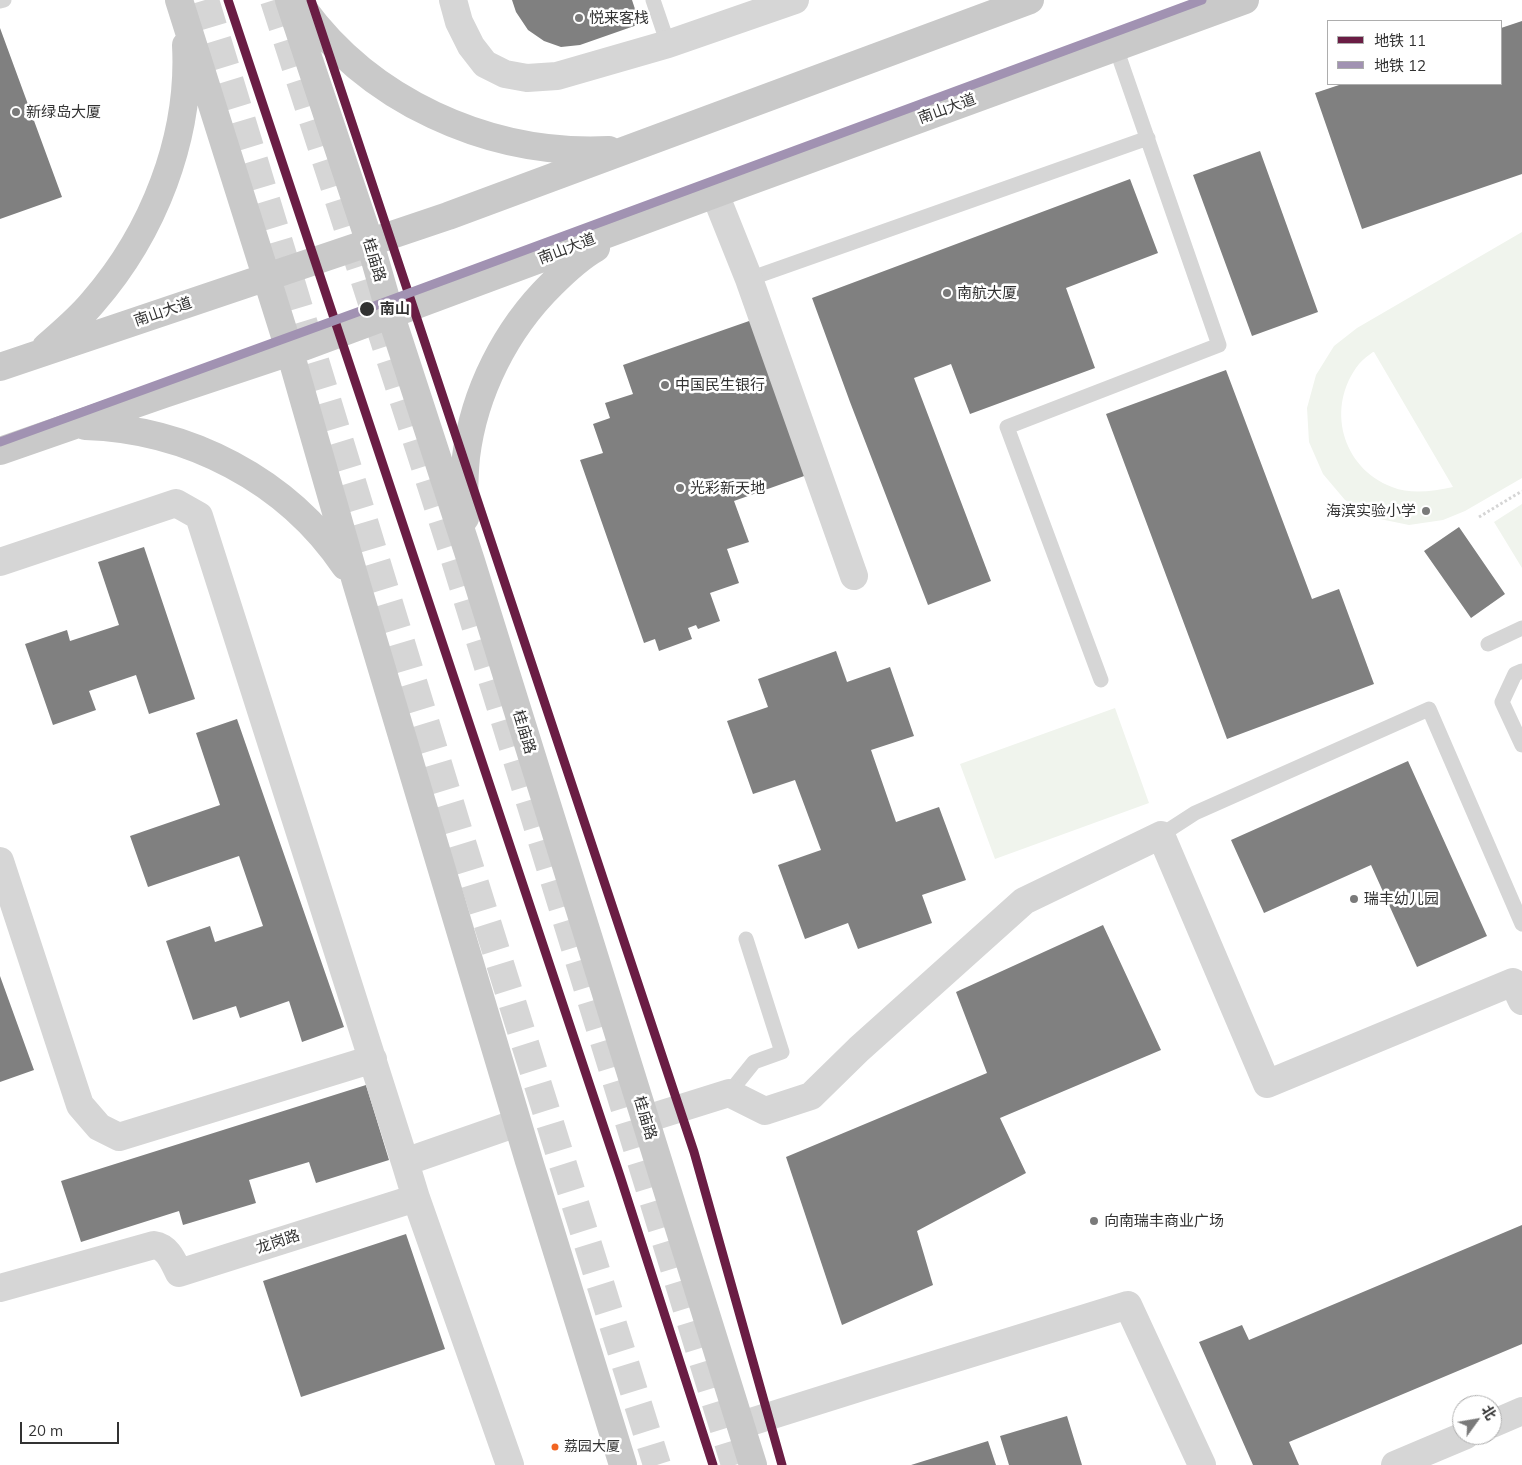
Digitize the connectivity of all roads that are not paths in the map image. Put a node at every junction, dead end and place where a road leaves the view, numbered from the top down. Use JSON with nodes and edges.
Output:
{"nodes":[{"id":1,"x":4,"y":0,"type":"edge"},
{"id":2,"x":289,"y":0,"type":"edge"},
{"id":3,"x":297,"y":0,"type":"edge"},
{"id":4,"x":453,"y":0,"type":"edge"},
{"id":5,"x":653,"y":0,"type":"edge"},
{"id":6,"x":795,"y":0,"type":"edge"},
{"id":7,"x":1030,"y":0,"type":"edge"},
{"id":8,"x":1245,"y":0,"type":"edge"},
{"id":9,"x":0,"y":1,"type":"edge"},
{"id":10,"x":182,"y":9,"type":"edge"},
{"id":11,"x":668,"y":44,"type":"junction"},
{"id":12,"x":1116,"y":48,"type":"junction"},
{"id":13,"x":1148,"y":138,"type":"junction"},
{"id":14,"x":631,"y":148,"type":"junction"},
{"id":15,"x":715,"y":194,"type":"junction"},
{"id":16,"x":655,"y":216,"type":"junction"},
{"id":17,"x":370,"y":243,"type":"junction"},
{"id":18,"x":266,"y":277,"type":"junction"},
{"id":19,"x":750,"y":279,"type":"junction"},
{"id":20,"x":391,"y":316,"type":"junction"},
{"id":21,"x":290,"y":352,"type":"junction"},
{"id":22,"x":37,"y":355,"type":"junction"},
{"id":23,"x":0,"y":367,"type":"edge"},
{"id":24,"x":71,"y":426,"type":"junction"},
{"id":25,"x":0,"y":451,"type":"edge"},
{"id":26,"x":471,"y":561,"type":"junction"},
{"id":27,"x":0,"y":562,"type":"edge"},
{"id":28,"x":854,"y":576,"type":"dead end"},
{"id":29,"x":356,"y":582,"type":"junction"},
{"id":30,"x":1522,"y":628,"type":"edge"},
{"id":31,"x":1488,"y":644,"type":"dead end"},
{"id":32,"x":1522,"y":671,"type":"edge"},
{"id":33,"x":1101,"y":680,"type":"dead end"},
{"id":34,"x":1522,"y":745,"type":"edge"},
{"id":35,"x":1161,"y":835,"type":"junction"},
{"id":36,"x":0,"y":861,"type":"edge"},
{"id":37,"x":1522,"y":924,"type":"edge"},
{"id":38,"x":746,"y":938,"type":"dead end"},
{"id":39,"x":1519,"y":985,"type":"edge"},
{"id":40,"x":372,"y":1059,"type":"junction"},
{"id":41,"x":729,"y":1094,"type":"junction"},
{"id":42,"x":646,"y":1119,"type":"junction"},
{"id":43,"x":517,"y":1122,"type":"junction"},
{"id":44,"x":405,"y":1162,"type":"junction"},
{"id":45,"x":416,"y":1198,"type":"junction"},
{"id":46,"x":0,"y":1288,"type":"edge"},
{"id":47,"x":1522,"y":1412,"type":"edge"},
{"id":48,"x":1502,"y":1420,"type":"edge"},
{"id":49,"x":741,"y":1425,"type":"junction"},
{"id":50,"x":1452,"y":1441,"type":"edge"},
{"id":51,"x":510,"y":1465,"type":"edge"},
{"id":52,"x":623,"y":1465,"type":"edge"},
{"id":53,"x":753,"y":1465,"type":"edge"},
{"id":54,"x":1202,"y":1465,"type":"edge"},
{"id":55,"x":1395,"y":1465,"type":"edge"}],
"edges":[{"from":1,"to":9,"type":"lane"},
{"from":2,"to":17,"type":"main road","name":"桂庙路"},
{"from":3,"to":14,"type":"main road"},
{"from":4,"to":11,"type":"street"},
{"from":5,"to":11,"type":"lane"},
{"from":6,"to":11,"type":"street"},
{"from":7,"to":14,"type":"main road","name":"南山大道"},
{"from":8,"to":12,"type":"main road","name":"南山大道"},
{"from":10,"to":18,"type":"main road"},
{"from":10,"to":22,"type":"main road"},
{"from":12,"to":13,"type":"lane"},
{"from":12,"to":15,"type":"main road","name":"南山大道"},
{"from":13,"to":19,"type":"lane"},
{"from":13,"to":33,"type":"lane"},
{"from":14,"to":17,"type":"main road","name":"南山大道"},
{"from":15,"to":16,"type":"main road","name":"南山大道"},
{"from":15,"to":19,"type":"street"},
{"from":16,"to":20,"type":"main road","name":"南山大道"},
{"from":16,"to":26,"type":"main road"},
{"from":17,"to":18,"type":"main road","name":"南山大道"},
{"from":17,"to":20,"type":"main road","name":"桂庙路"},
{"from":18,"to":21,"type":"main road"},
{"from":18,"to":22,"type":"main road","name":"南山大道"},
{"from":19,"to":28,"type":"street"},
{"from":20,"to":21,"type":"main road","name":"南山大道"},
{"from":20,"to":26,"type":"main road","name":"桂庙路"},
{"from":21,"to":24,"type":"main road","name":"南山大道"},
{"from":21,"to":29,"type":"main road"},
{"from":22,"to":23,"type":"main road","name":"南山大道"},
{"from":24,"to":25,"type":"main road","name":"南山大道"},
{"from":24,"to":29,"type":"main road"},
{"from":26,"to":42,"type":"main road","name":"桂庙路"},
{"from":27,"to":40,"type":"street"},
{"from":29,"to":43,"type":"main road"},
{"from":30,"to":31,"type":"lane"},
{"from":32,"to":34,"type":"lane"},
{"from":35,"to":37,"type":"lane"},
{"from":35,"to":39,"type":"street"},
{"from":35,"to":41,"type":"street"},
{"from":36,"to":40,"type":"street"},
{"from":38,"to":41,"type":"lane"},
{"from":40,"to":44,"type":"street"},
{"from":41,"to":42,"type":"street"},
{"from":42,"to":49,"type":"main road","name":"桂庙路"},
{"from":43,"to":44,"type":"street"},
{"from":43,"to":52,"type":"main road"},
{"from":44,"to":45,"type":"street"},
{"from":45,"to":46,"type":"street","name":"龙岗路"},
{"from":45,"to":51,"type":"street"},
{"from":47,"to":48,"type":"street"},
{"from":49,"to":53,"type":"main road","name":"桂庙路"},
{"from":49,"to":54,"type":"street"},
{"from":50,"to":55,"type":"street"}]}
